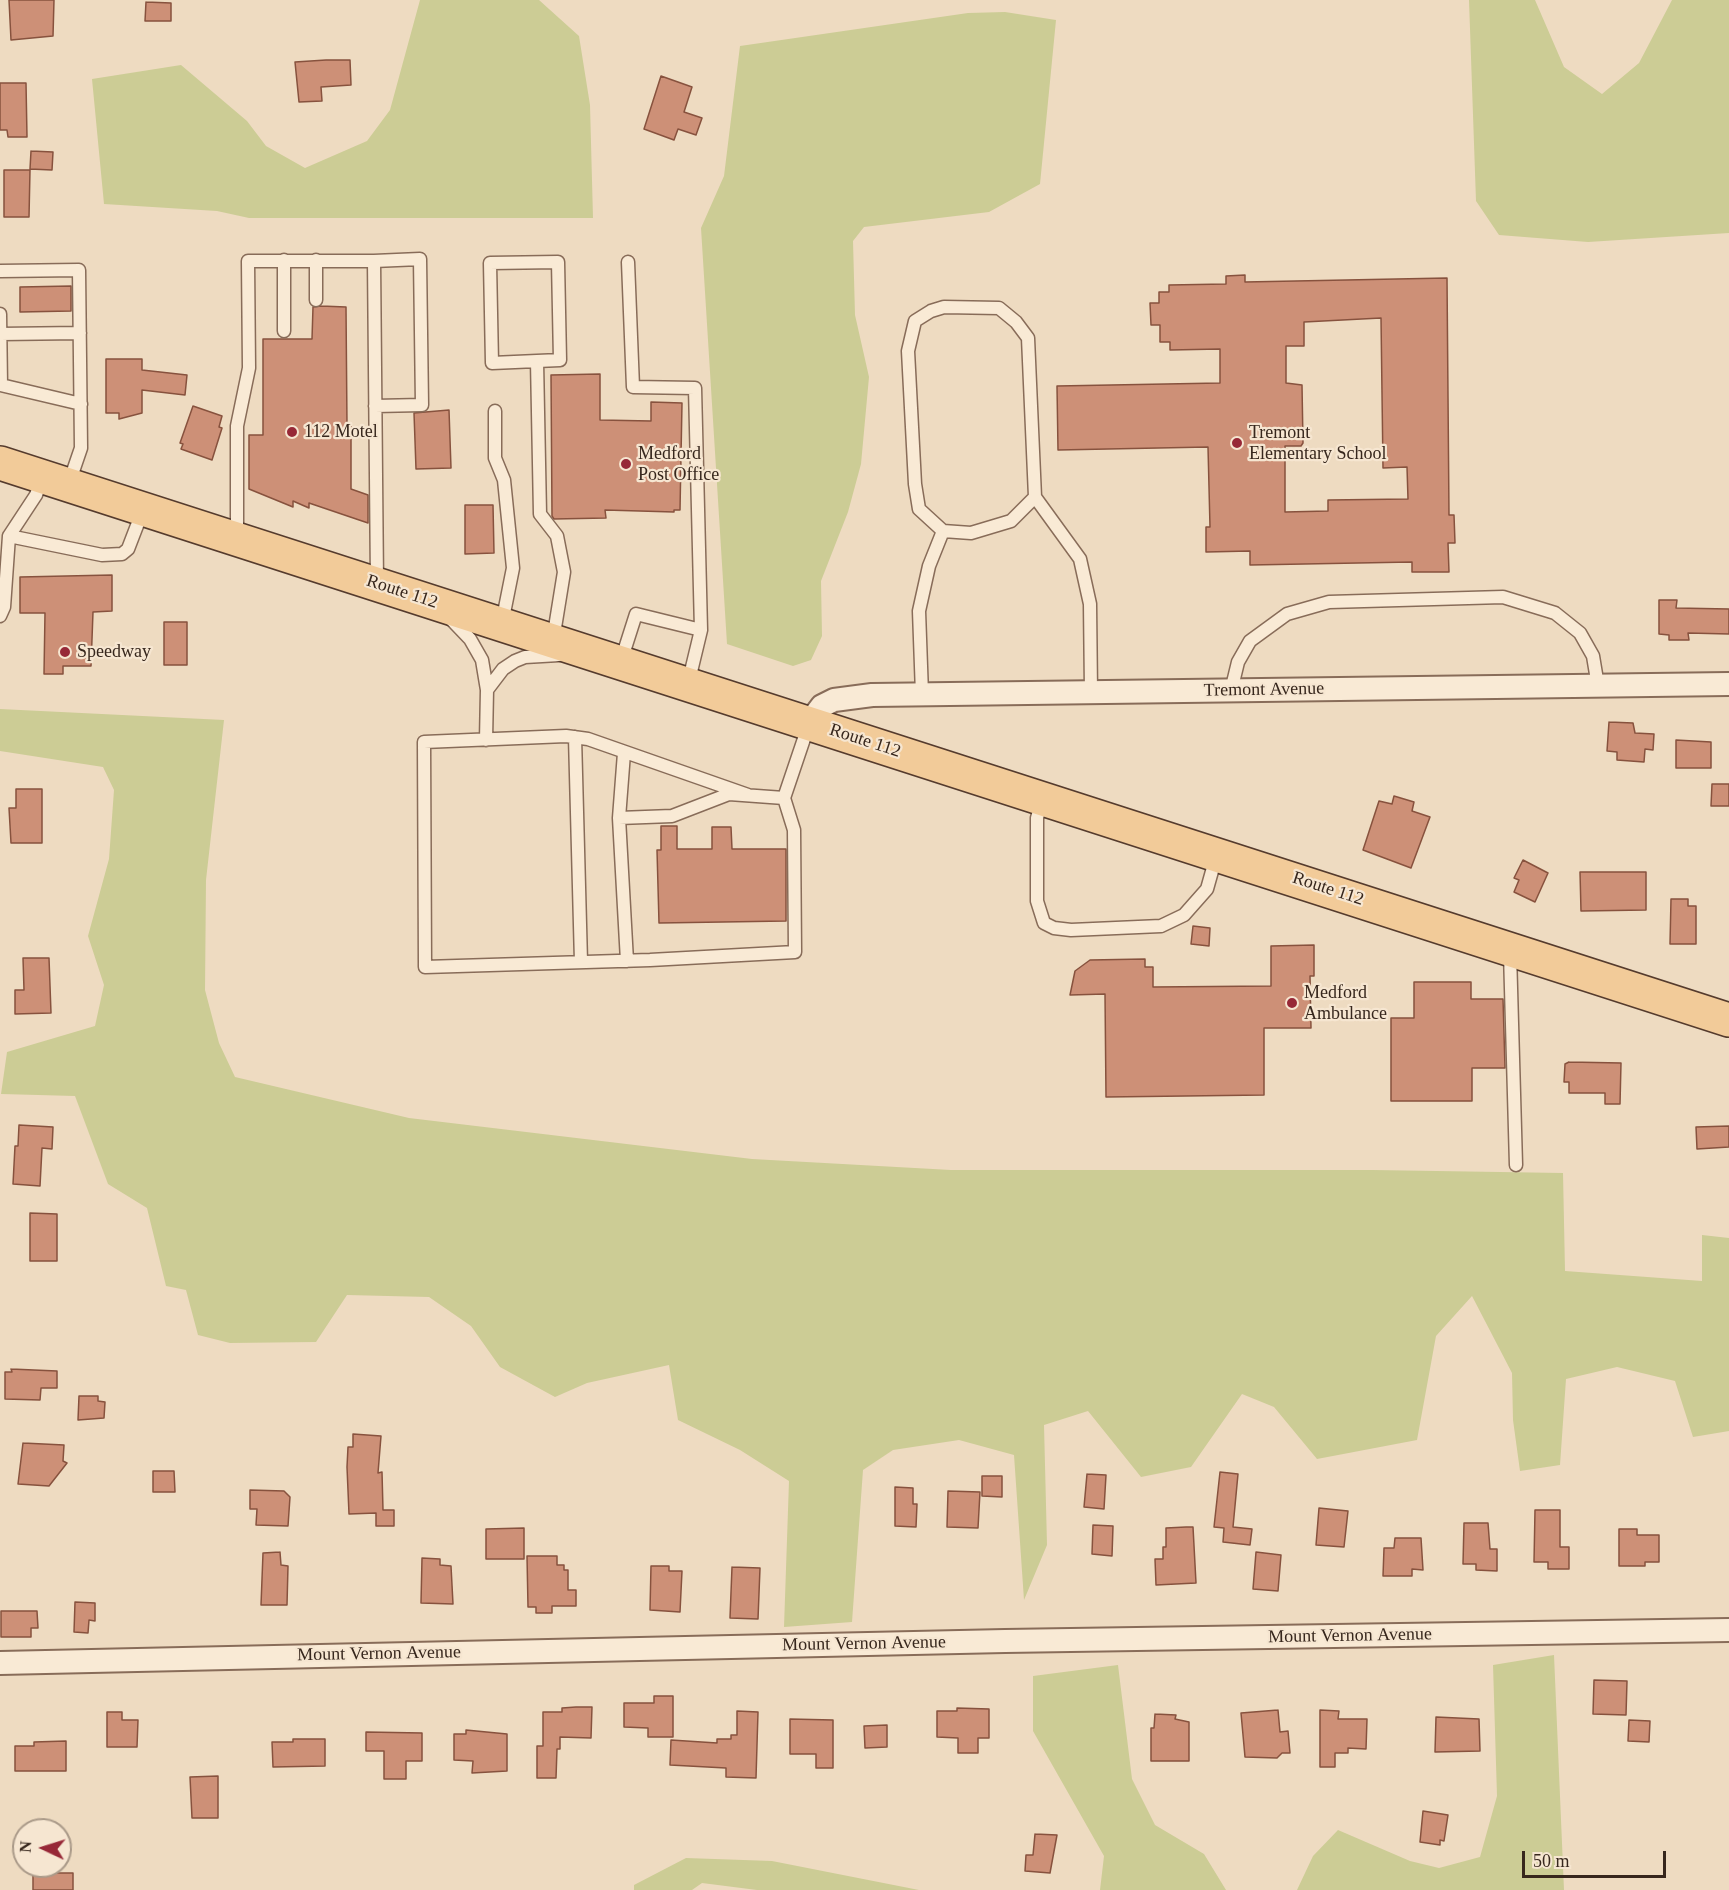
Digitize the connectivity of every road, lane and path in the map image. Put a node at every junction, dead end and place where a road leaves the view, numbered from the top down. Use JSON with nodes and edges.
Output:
{"nodes":[{"id":1,"x":284,"y":260,"type":"junction"},
{"id":2,"x":316,"y":260,"type":"junction"},
{"id":3,"x":374,"y":261,"type":"junction"},
{"id":4,"x":628,"y":261,"type":"dead end"},
{"id":5,"x":0,"y":271,"type":"edge"},
{"id":6,"x":316,"y":300,"type":"dead end"},
{"id":7,"x":0,"y":314,"type":"edge"},
{"id":8,"x":284,"y":331,"type":"dead end"},
{"id":9,"x":80,"y":333,"type":"junction"},
{"id":10,"x":0,"y":334,"type":"edge"},
{"id":11,"x":537,"y":361,"type":"junction"},
{"id":12,"x":81,"y":404,"type":"junction"},
{"id":13,"x":375,"y":406,"type":"junction"},
{"id":14,"x":495,"y":411,"type":"dead end"},
{"id":15,"x":0,"y":463,"type":"edge"},
{"id":16,"x":56,"y":480,"type":"junction"},
{"id":17,"x":1035,"y":497,"type":"junction"},
{"id":18,"x":144,"y":509,"type":"junction"},
{"id":19,"x":943,"y":531,"type":"junction"},
{"id":20,"x":9,"y":536,"type":"junction"},
{"id":21,"x":237,"y":539,"type":"junction"},
{"id":22,"x":377,"y":584,"type":"junction"},
{"id":23,"x":434,"y":603,"type":"junction"},
{"id":24,"x":0,"y":616,"type":"edge"},
{"id":25,"x":501,"y":624,"type":"junction"},
{"id":26,"x":701,"y":630,"type":"junction"},
{"id":27,"x":552,"y":641,"type":"junction"},
{"id":28,"x":606,"y":658,"type":"junction"},
{"id":29,"x":1729,"y":684,"type":"edge"},
{"id":30,"x":688,"y":685,"type":"junction"},
{"id":31,"x":1598,"y":686,"type":"junction"},
{"id":32,"x":487,"y":690,"type":"junction"},
{"id":33,"x":1231,"y":691,"type":"junction"},
{"id":34,"x":1090,"y":692,"type":"junction"},
{"id":35,"x":922,"y":694,"type":"junction"},
{"id":36,"x":809,"y":723,"type":"junction"},
{"id":37,"x":574,"y":737,"type":"junction"},
{"id":38,"x":486,"y":740,"type":"junction"},
{"id":39,"x":624,"y":753,"type":"junction"},
{"id":40,"x":748,"y":795,"type":"junction"},
{"id":41,"x":784,"y":798,"type":"junction"},
{"id":42,"x":1042,"y":798,"type":"junction"},
{"id":43,"x":620,"y":818,"type":"junction"},
{"id":44,"x":1217,"y":853,"type":"junction"},
{"id":45,"x":1510,"y":948,"type":"junction"},
{"id":46,"x":627,"y":961,"type":"junction"},
{"id":47,"x":581,"y":962,"type":"junction"},
{"id":48,"x":1729,"y":1020,"type":"edge"},
{"id":49,"x":1516,"y":1165,"type":"dead end"},
{"id":50,"x":1729,"y":1630,"type":"edge"},
{"id":51,"x":0,"y":1663,"type":"edge"}],
"edges":[{"from":1,"to":2,"type":"lane"},
{"from":1,"to":8,"type":"lane"},
{"from":1,"to":21,"type":"lane"},
{"from":2,"to":3,"type":"lane"},
{"from":2,"to":6,"type":"lane"},
{"from":3,"to":13,"type":"lane"},
{"from":3,"to":13,"type":"lane"},
{"from":4,"to":26,"type":"lane"},
{"from":5,"to":9,"type":"lane"},
{"from":7,"to":10,"type":"lane"},
{"from":9,"to":10,"type":"lane"},
{"from":9,"to":12,"type":"lane"},
{"from":10,"to":12,"type":"lane"},
{"from":11,"to":11,"type":"lane"},
{"from":11,"to":27,"type":"lane"},
{"from":12,"to":16,"type":"lane"},
{"from":13,"to":22,"type":"lane"},
{"from":14,"to":25,"type":"lane"},
{"from":15,"to":16,"type":"main road","name":"Route 112"},
{"from":16,"to":18,"type":"main road","name":"Route 112"},
{"from":16,"to":20,"type":"lane"},
{"from":17,"to":19,"type":"lane"},
{"from":17,"to":19,"type":"lane"},
{"from":17,"to":34,"type":"lane"},
{"from":18,"to":20,"type":"lane"},
{"from":18,"to":21,"type":"main road","name":"Route 112"},
{"from":19,"to":35,"type":"lane"},
{"from":20,"to":24,"type":"lane"},
{"from":21,"to":22,"type":"main road","name":"Route 112"},
{"from":22,"to":23,"type":"main road","name":"Route 112"},
{"from":23,"to":25,"type":"main road","name":"Route 112"},
{"from":23,"to":32,"type":"lane"},
{"from":25,"to":27,"type":"main road","name":"Route 112"},
{"from":26,"to":28,"type":"lane"},
{"from":26,"to":30,"type":"lane"},
{"from":27,"to":28,"type":"main road","name":"Route 112"},
{"from":28,"to":30,"type":"main road","name":"Route 112"},
{"from":28,"to":32,"type":"lane"},
{"from":29,"to":31,"type":"street","name":"Tremont Avenue"},
{"from":30,"to":36,"type":"main road","name":"Route 112"},
{"from":31,"to":33,"type":"street","name":"Tremont Avenue"},
{"from":31,"to":33,"type":"lane"},
{"from":32,"to":38,"type":"lane"},
{"from":33,"to":34,"type":"street","name":"Tremont Avenue"},
{"from":34,"to":35,"type":"street","name":"Tremont Avenue"},
{"from":35,"to":36,"type":"street","name":"Tremont Avenue"},
{"from":36,"to":41,"type":"lane"},
{"from":36,"to":42,"type":"main road","name":"Route 112"},
{"from":37,"to":38,"type":"lane"},
{"from":37,"to":39,"type":"lane"},
{"from":37,"to":47,"type":"lane"},
{"from":38,"to":47,"type":"lane"},
{"from":39,"to":40,"type":"lane"},
{"from":39,"to":43,"type":"lane"},
{"from":40,"to":41,"type":"lane"},
{"from":40,"to":43,"type":"lane"},
{"from":41,"to":46,"type":"lane"},
{"from":42,"to":44,"type":"main road","name":"Route 112"},
{"from":42,"to":44,"type":"lane"},
{"from":43,"to":46,"type":"lane"},
{"from":44,"to":45,"type":"main road","name":"Route 112"},
{"from":45,"to":48,"type":"main road","name":"Route 112"},
{"from":45,"to":49,"type":"lane"},
{"from":46,"to":47,"type":"lane"},
{"from":50,"to":51,"type":"street","name":"Mount Vernon Avenue"}]}
